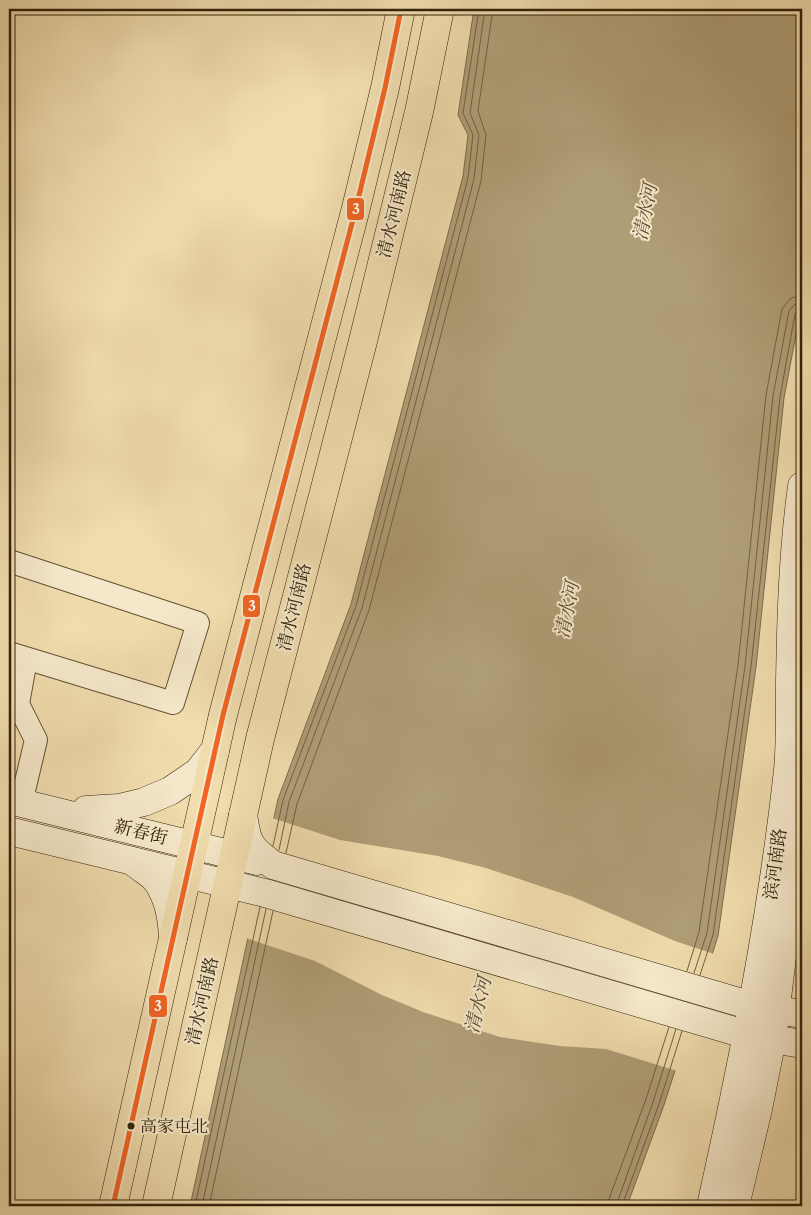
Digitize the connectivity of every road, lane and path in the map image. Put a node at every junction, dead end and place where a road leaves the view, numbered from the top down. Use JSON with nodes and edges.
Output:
{"nodes":[{"id":1,"x":401,"y":9,"type":"edge"},
{"id":2,"x":440,"y":9,"type":"edge"},
{"id":3,"x":802,"y":486,"type":"edge"},
{"id":4,"x":9,"y":561,"type":"edge"},
{"id":5,"x":18,"y":656,"type":"edge"},
{"id":6,"x":17,"y":714,"type":"edge"},
{"id":7,"x":215,"y":750,"type":"junction"},
{"id":8,"x":802,"y":789,"type":"edge"},
{"id":9,"x":15,"y":801,"type":"edge"},
{"id":10,"x":60,"y":812,"type":"junction"},
{"id":11,"x":243,"y":814,"type":"junction"},
{"id":12,"x":9,"y":832,"type":"edge"},
{"id":13,"x":194,"y":845,"type":"junction"},
{"id":14,"x":234,"y":855,"type":"junction"},
{"id":15,"x":134,"y":862,"type":"junction"},
{"id":16,"x":273,"y":865,"type":"junction"},
{"id":17,"x":187,"y":875,"type":"junction"},
{"id":18,"x":228,"y":885,"type":"junction"},
{"id":19,"x":265,"y":893,"type":"junction"},
{"id":20,"x":220,"y":923,"type":"junction"},
{"id":21,"x":173,"y":938,"type":"junction"},
{"id":22,"x":764,"y":1008,"type":"junction"},
{"id":23,"x":802,"y":1014,"type":"edge"},
{"id":24,"x":760,"y":1037,"type":"junction"},
{"id":25,"x":802,"y":1044,"type":"edge"},
{"id":26,"x":113,"y":1206,"type":"edge"},
{"id":27,"x":156,"y":1206,"type":"edge"},
{"id":28,"x":711,"y":1206,"type":"edge"},
{"id":29,"x":735,"y":1206,"type":"edge"}],
"edges":[{"from":1,"to":7,"type":"main road"},
{"from":2,"to":11,"type":"main road","name":"清水河南路"},
{"from":3,"to":22,"type":"main road","name":"滨河南路"},
{"from":4,"to":5,"type":"street"},
{"from":5,"to":6,"type":"street"},
{"from":6,"to":9,"type":"street"},
{"from":7,"to":10,"type":"main road"},
{"from":7,"to":13,"type":"main road"},
{"from":8,"to":22,"type":"main road","name":"滨河南路"},
{"from":9,"to":10,"type":"main road","name":"新春街"},
{"from":10,"to":13,"type":"main road","name":"新春街"},
{"from":11,"to":14,"type":"main road","name":"清水河南路"},
{"from":11,"to":16,"type":"main road"},
{"from":12,"to":15,"type":"main road","name":"新春街"},
{"from":13,"to":14,"type":"main road","name":"新春街"},
{"from":13,"to":17,"type":"main road"},
{"from":14,"to":16,"type":"main road","name":"新春街"},
{"from":14,"to":18,"type":"main road","name":"清水河南路"},
{"from":15,"to":17,"type":"main road","name":"新春街"},
{"from":15,"to":21,"type":"main road"},
{"from":16,"to":22,"type":"main road","name":"新春街"},
{"from":17,"to":18,"type":"main road","name":"新春街"},
{"from":17,"to":21,"type":"main road"},
{"from":18,"to":19,"type":"main road","name":"新春街"},
{"from":18,"to":20,"type":"main road","name":"清水河南路"},
{"from":19,"to":20,"type":"main road"},
{"from":19,"to":24,"type":"main road","name":"新春街"},
{"from":20,"to":27,"type":"main road","name":"清水河南路"},
{"from":21,"to":26,"type":"main road"},
{"from":22,"to":23,"type":"main road","name":"新春街"},
{"from":22,"to":24,"type":"main road","name":"滨河南路"},
{"from":24,"to":25,"type":"main road","name":"新春街"},
{"from":24,"to":28,"type":"main road","name":"滨河南路"},
{"from":24,"to":29,"type":"main road","name":"滨河南路"}]}
